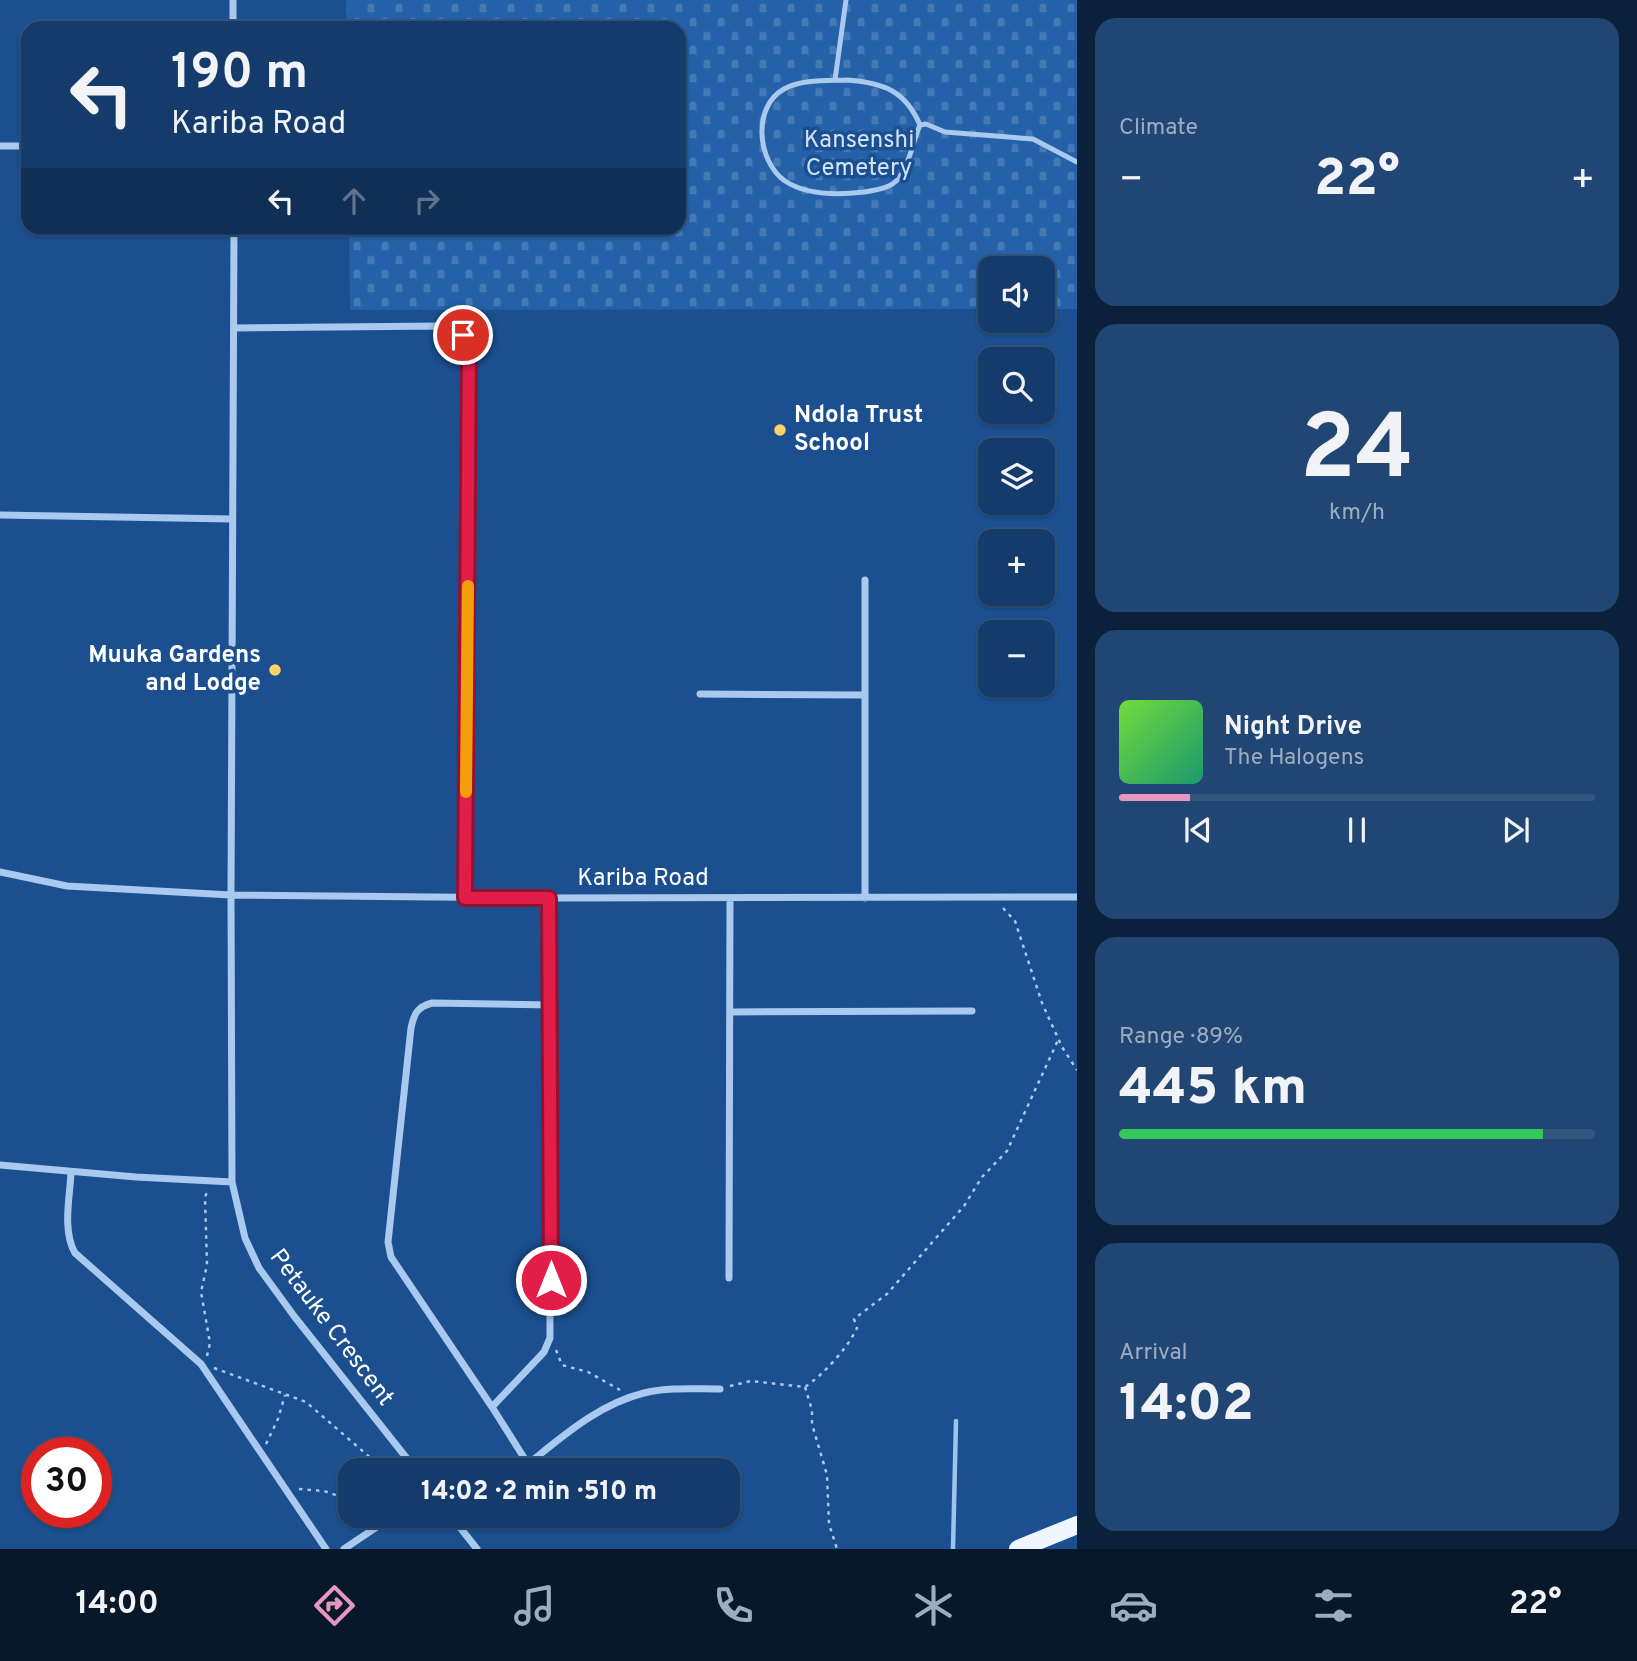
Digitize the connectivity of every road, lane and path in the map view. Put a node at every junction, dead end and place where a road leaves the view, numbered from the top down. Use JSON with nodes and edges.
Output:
{"nodes":[{"id":1,"x":233,"y":0,"type":"edge"},
{"id":2,"x":846,"y":0,"type":"edge"},
{"id":3,"x":233,"y":21,"type":"edge"},
{"id":4,"x":835,"y":80,"type":"junction"},
{"id":5,"x":920,"y":125,"type":"junction"},
{"id":6,"x":0,"y":146,"type":"edge"},
{"id":7,"x":21,"y":146,"type":"edge"},
{"id":8,"x":1077,"y":162,"type":"edge"},
{"id":9,"x":234,"y":235,"type":"edge"},
{"id":10,"x":234,"y":328,"type":"junction"},
{"id":11,"x":0,"y":515,"type":"edge"},
{"id":12,"x":232,"y":519,"type":"junction"},
{"id":13,"x":865,"y":580,"type":"dead end"},
{"id":14,"x":700,"y":694,"type":"dead end"},
{"id":15,"x":863,"y":695,"type":"junction"},
{"id":16,"x":0,"y":872,"type":"edge"},
{"id":17,"x":231,"y":895,"type":"junction"},
{"id":18,"x":982,"y":896,"type":"junction"},
{"id":19,"x":1077,"y":897,"type":"edge"},
{"id":20,"x":465,"y":898,"type":"junction"},
{"id":21,"x":549,"y":898,"type":"junction"},
{"id":22,"x":730,"y":898,"type":"junction"},
{"id":23,"x":865,"y":898,"type":"junction"},
{"id":24,"x":551,"y":1005,"type":"junction"},
{"id":25,"x":972,"y":1011,"type":"dead end"},
{"id":26,"x":731,"y":1012,"type":"junction"},
{"id":27,"x":1059,"y":1038,"type":"junction"},
{"id":28,"x":1077,"y":1070,"type":"edge"},
{"id":29,"x":0,"y":1165,"type":"edge"},
{"id":30,"x":71,"y":1172,"type":"junction"},
{"id":31,"x":211,"y":1182,"type":"junction"},
{"id":32,"x":232,"y":1182,"type":"junction"},
{"id":33,"x":729,"y":1278,"type":"dead end"},
{"id":34,"x":548,"y":1346,"type":"junction"},
{"id":35,"x":203,"y":1367,"type":"junction"},
{"id":36,"x":805,"y":1387,"type":"junction"},
{"id":37,"x":720,"y":1389,"type":"joint"},
{"id":38,"x":286,"y":1394,"type":"junction"},
{"id":39,"x":633,"y":1396,"type":"junction"},
{"id":40,"x":492,"y":1407,"type":"junction"},
{"id":41,"x":260,"y":1452,"type":"junction"},
{"id":42,"x":371,"y":1458,"type":"edge"},
{"id":43,"x":407,"y":1458,"type":"edge"},
{"id":44,"x":519,"y":1458,"type":"edge"},
{"id":45,"x":536,"y":1458,"type":"edge"},
{"id":46,"x":284,"y":1489,"type":"junction"},
{"id":47,"x":338,"y":1496,"type":"edge"},
{"id":48,"x":1077,"y":1525,"type":"edge"},
{"id":49,"x":375,"y":1528,"type":"edge"},
{"id":50,"x":461,"y":1528,"type":"edge"},
{"id":51,"x":326,"y":1549,"type":"edge"},
{"id":52,"x":344,"y":1549,"type":"edge"},
{"id":53,"x":477,"y":1549,"type":"edge"},
{"id":54,"x":836,"y":1549,"type":"edge"},
{"id":55,"x":1018,"y":1549,"type":"edge"}],
"edges":[{"from":1,"to":3,"type":"street"},
{"from":2,"to":4,"type":"lane"},
{"from":4,"to":5,"type":"lane"},
{"from":4,"to":5,"type":"lane"},
{"from":5,"to":8,"type":"lane"},
{"from":6,"to":7,"type":"street"},
{"from":9,"to":10,"type":"street","name":"Petauke Crescent"},
{"from":10,"to":12,"type":"street","name":"Petauke Crescent"},
{"from":10,"to":20,"type":"street"},
{"from":11,"to":12,"type":"street"},
{"from":12,"to":17,"type":"street","name":"Petauke Crescent"},
{"from":13,"to":15,"type":"street"},
{"from":14,"to":15,"type":"street"},
{"from":15,"to":23,"type":"street"},
{"from":16,"to":17,"type":"street","name":"Kariba Road"},
{"from":17,"to":20,"type":"street","name":"Kariba Road"},
{"from":17,"to":32,"type":"street","name":"Petauke Crescent"},
{"from":18,"to":19,"type":"street","name":"Kariba Road"},
{"from":18,"to":23,"type":"street","name":"Kariba Road"},
{"from":18,"to":27,"type":"path"},
{"from":20,"to":21,"type":"street","name":"Kariba Road"},
{"from":21,"to":22,"type":"street","name":"Kariba Road"},
{"from":21,"to":24,"type":"street"},
{"from":22,"to":23,"type":"street","name":"Kariba Road"},
{"from":22,"to":26,"type":"street"},
{"from":24,"to":34,"type":"street"},
{"from":24,"to":40,"type":"street"},
{"from":25,"to":26,"type":"street"},
{"from":26,"to":33,"type":"street"},
{"from":27,"to":28,"type":"path"},
{"from":27,"to":36,"type":"path"},
{"from":29,"to":30,"type":"street"},
{"from":30,"to":31,"type":"street"},
{"from":30,"to":35,"type":"street"},
{"from":31,"to":32,"type":"street"},
{"from":31,"to":35,"type":"path"},
{"from":32,"to":43,"type":"street","name":"Petauke Crescent"},
{"from":34,"to":39,"type":"path"},
{"from":34,"to":40,"type":"street"},
{"from":35,"to":38,"type":"path"},
{"from":35,"to":41,"type":"street"},
{"from":36,"to":37,"type":"path"},
{"from":36,"to":54,"type":"path"},
{"from":37,"to":39,"type":"street"},
{"from":38,"to":41,"type":"path"},
{"from":38,"to":42,"type":"path"},
{"from":39,"to":45,"type":"street"},
{"from":40,"to":44,"type":"street"},
{"from":41,"to":46,"type":"street"},
{"from":46,"to":47,"type":"path"},
{"from":46,"to":51,"type":"street"},
{"from":48,"to":55,"type":"main road"},
{"from":49,"to":52,"type":"street"},
{"from":50,"to":53,"type":"street"}]}
